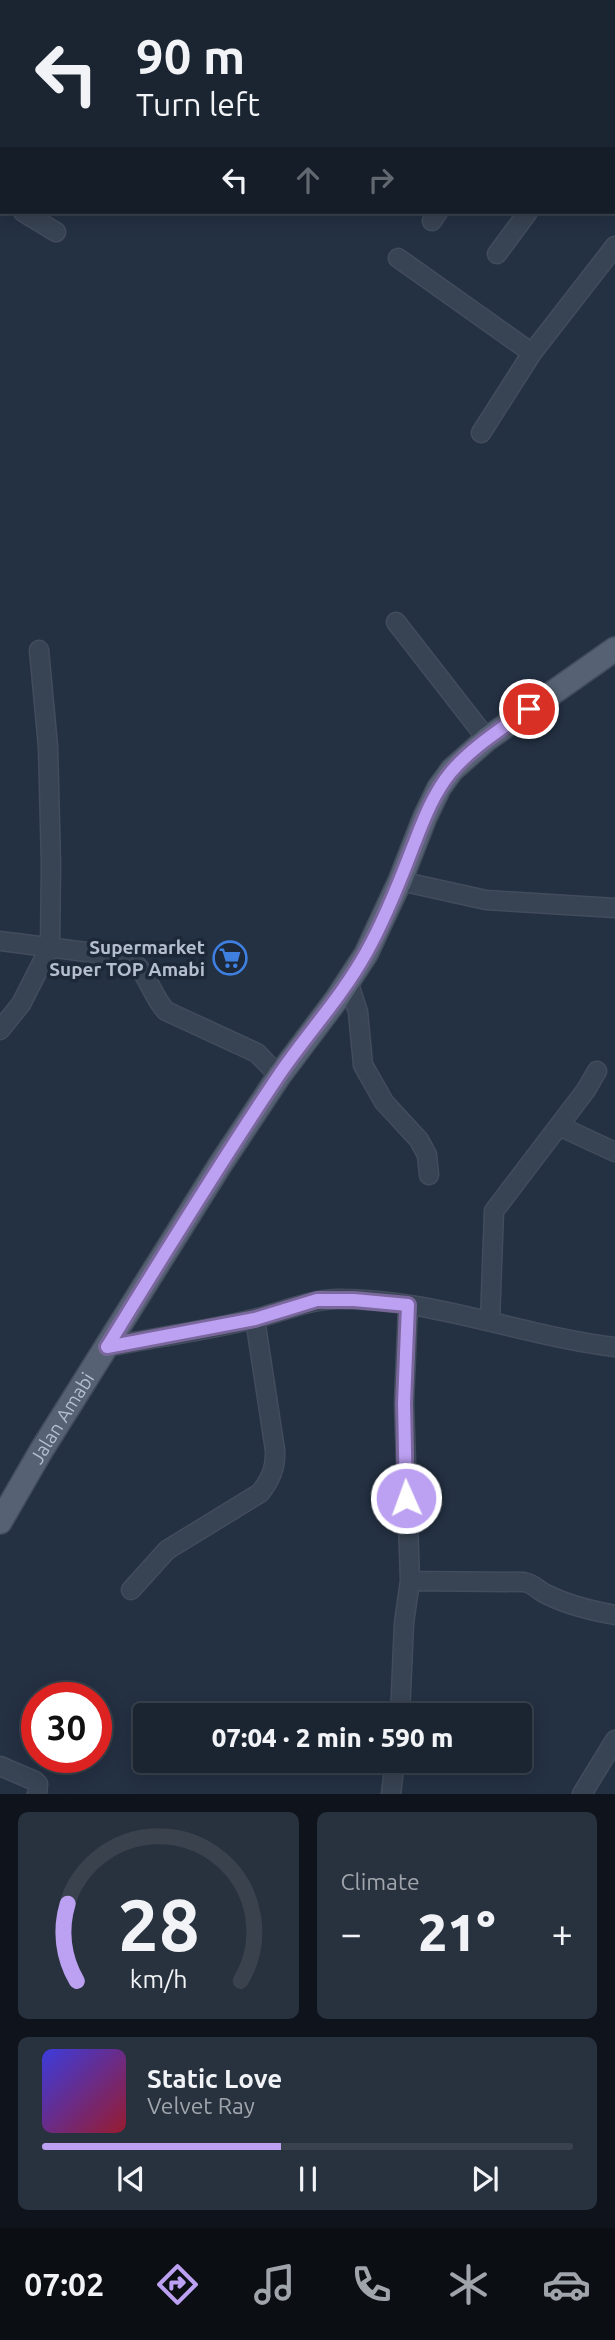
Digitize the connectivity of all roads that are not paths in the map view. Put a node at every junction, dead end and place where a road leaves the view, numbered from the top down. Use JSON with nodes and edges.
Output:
{"nodes":[{"id":1,"x":30,"y":214,"type":"edge"},
{"id":2,"x":527,"y":214,"type":"edge"},
{"id":3,"x":57,"y":232,"type":"dead end"},
{"id":4,"x":615,"y":246,"type":"edge"},
{"id":5,"x":497,"y":254,"type":"dead end"},
{"id":6,"x":398,"y":258,"type":"dead end"},
{"id":7,"x":532,"y":353,"type":"junction"},
{"id":8,"x":481,"y":433,"type":"dead end"},
{"id":9,"x":396,"y":622,"type":"dead end"},
{"id":10,"x":615,"y":649,"type":"edge"},
{"id":11,"x":39,"y":650,"type":"dead end"},
{"id":12,"x":487,"y":740,"type":"junction"},
{"id":13,"x":400,"y":881,"type":"junction"},
{"id":14,"x":615,"y":908,"type":"edge"},
{"id":15,"x":0,"y":942,"type":"edge"},
{"id":16,"x":50,"y":947,"type":"junction"},
{"id":17,"x":357,"y":968,"type":"junction"},
{"id":18,"x":1,"y":1027,"type":"edge"},
{"id":19,"x":597,"y":1071,"type":"dead end"},
{"id":20,"x":279,"y":1076,"type":"junction"},
{"id":21,"x":559,"y":1126,"type":"junction"},
{"id":22,"x":615,"y":1152,"type":"edge"},
{"id":23,"x":429,"y":1175,"type":"dead end"},
{"id":24,"x":408,"y":1305,"type":"junction"},
{"id":25,"x":255,"y":1319,"type":"junction"},
{"id":26,"x":490,"y":1321,"type":"junction"},
{"id":27,"x":107,"y":1347,"type":"junction"},
{"id":28,"x":615,"y":1347,"type":"edge"},
{"id":29,"x":0,"y":1522,"type":"edge"},
{"id":30,"x":410,"y":1581,"type":"junction"},
{"id":31,"x":131,"y":1590,"type":"dead end"},
{"id":32,"x":615,"y":1615,"type":"edge"},
{"id":33,"x":401,"y":1703,"type":"edge"},
{"id":34,"x":615,"y":1740,"type":"edge"},
{"id":35,"x":0,"y":1766,"type":"edge"},
{"id":36,"x":393,"y":1773,"type":"edge"},
{"id":37,"x":37,"y":1794,"type":"edge"},
{"id":38,"x":391,"y":1794,"type":"edge"},
{"id":39,"x":582,"y":1794,"type":"edge"}],
"edges":[{"from":1,"to":3,"type":"street"},
{"from":2,"to":5,"type":"street"},
{"from":4,"to":7,"type":"street"},
{"from":6,"to":7,"type":"street"},
{"from":7,"to":8,"type":"street"},
{"from":9,"to":12,"type":"street"},
{"from":10,"to":12,"type":"main road","name":"Jalan Amabi"},
{"from":11,"to":16,"type":"street"},
{"from":12,"to":13,"type":"main road","name":"Jalan Amabi"},
{"from":13,"to":14,"type":"street"},
{"from":13,"to":17,"type":"main road","name":"Jalan Amabi"},
{"from":15,"to":16,"type":"street"},
{"from":16,"to":18,"type":"street"},
{"from":16,"to":20,"type":"street"},
{"from":17,"to":20,"type":"main road","name":"Jalan Amabi"},
{"from":17,"to":23,"type":"street"},
{"from":19,"to":21,"type":"street"},
{"from":20,"to":27,"type":"main road","name":"Jalan Amabi"},
{"from":21,"to":22,"type":"street"},
{"from":21,"to":26,"type":"street"},
{"from":24,"to":25,"type":"street"},
{"from":24,"to":26,"type":"street"},
{"from":24,"to":30,"type":"street"},
{"from":25,"to":27,"type":"street"},
{"from":25,"to":31,"type":"street"},
{"from":26,"to":28,"type":"street"},
{"from":27,"to":29,"type":"main road","name":"Jalan Amabi"},
{"from":30,"to":32,"type":"street"},
{"from":30,"to":33,"type":"street"},
{"from":34,"to":39,"type":"street"},
{"from":35,"to":37,"type":"street"},
{"from":36,"to":38,"type":"street"}]}
